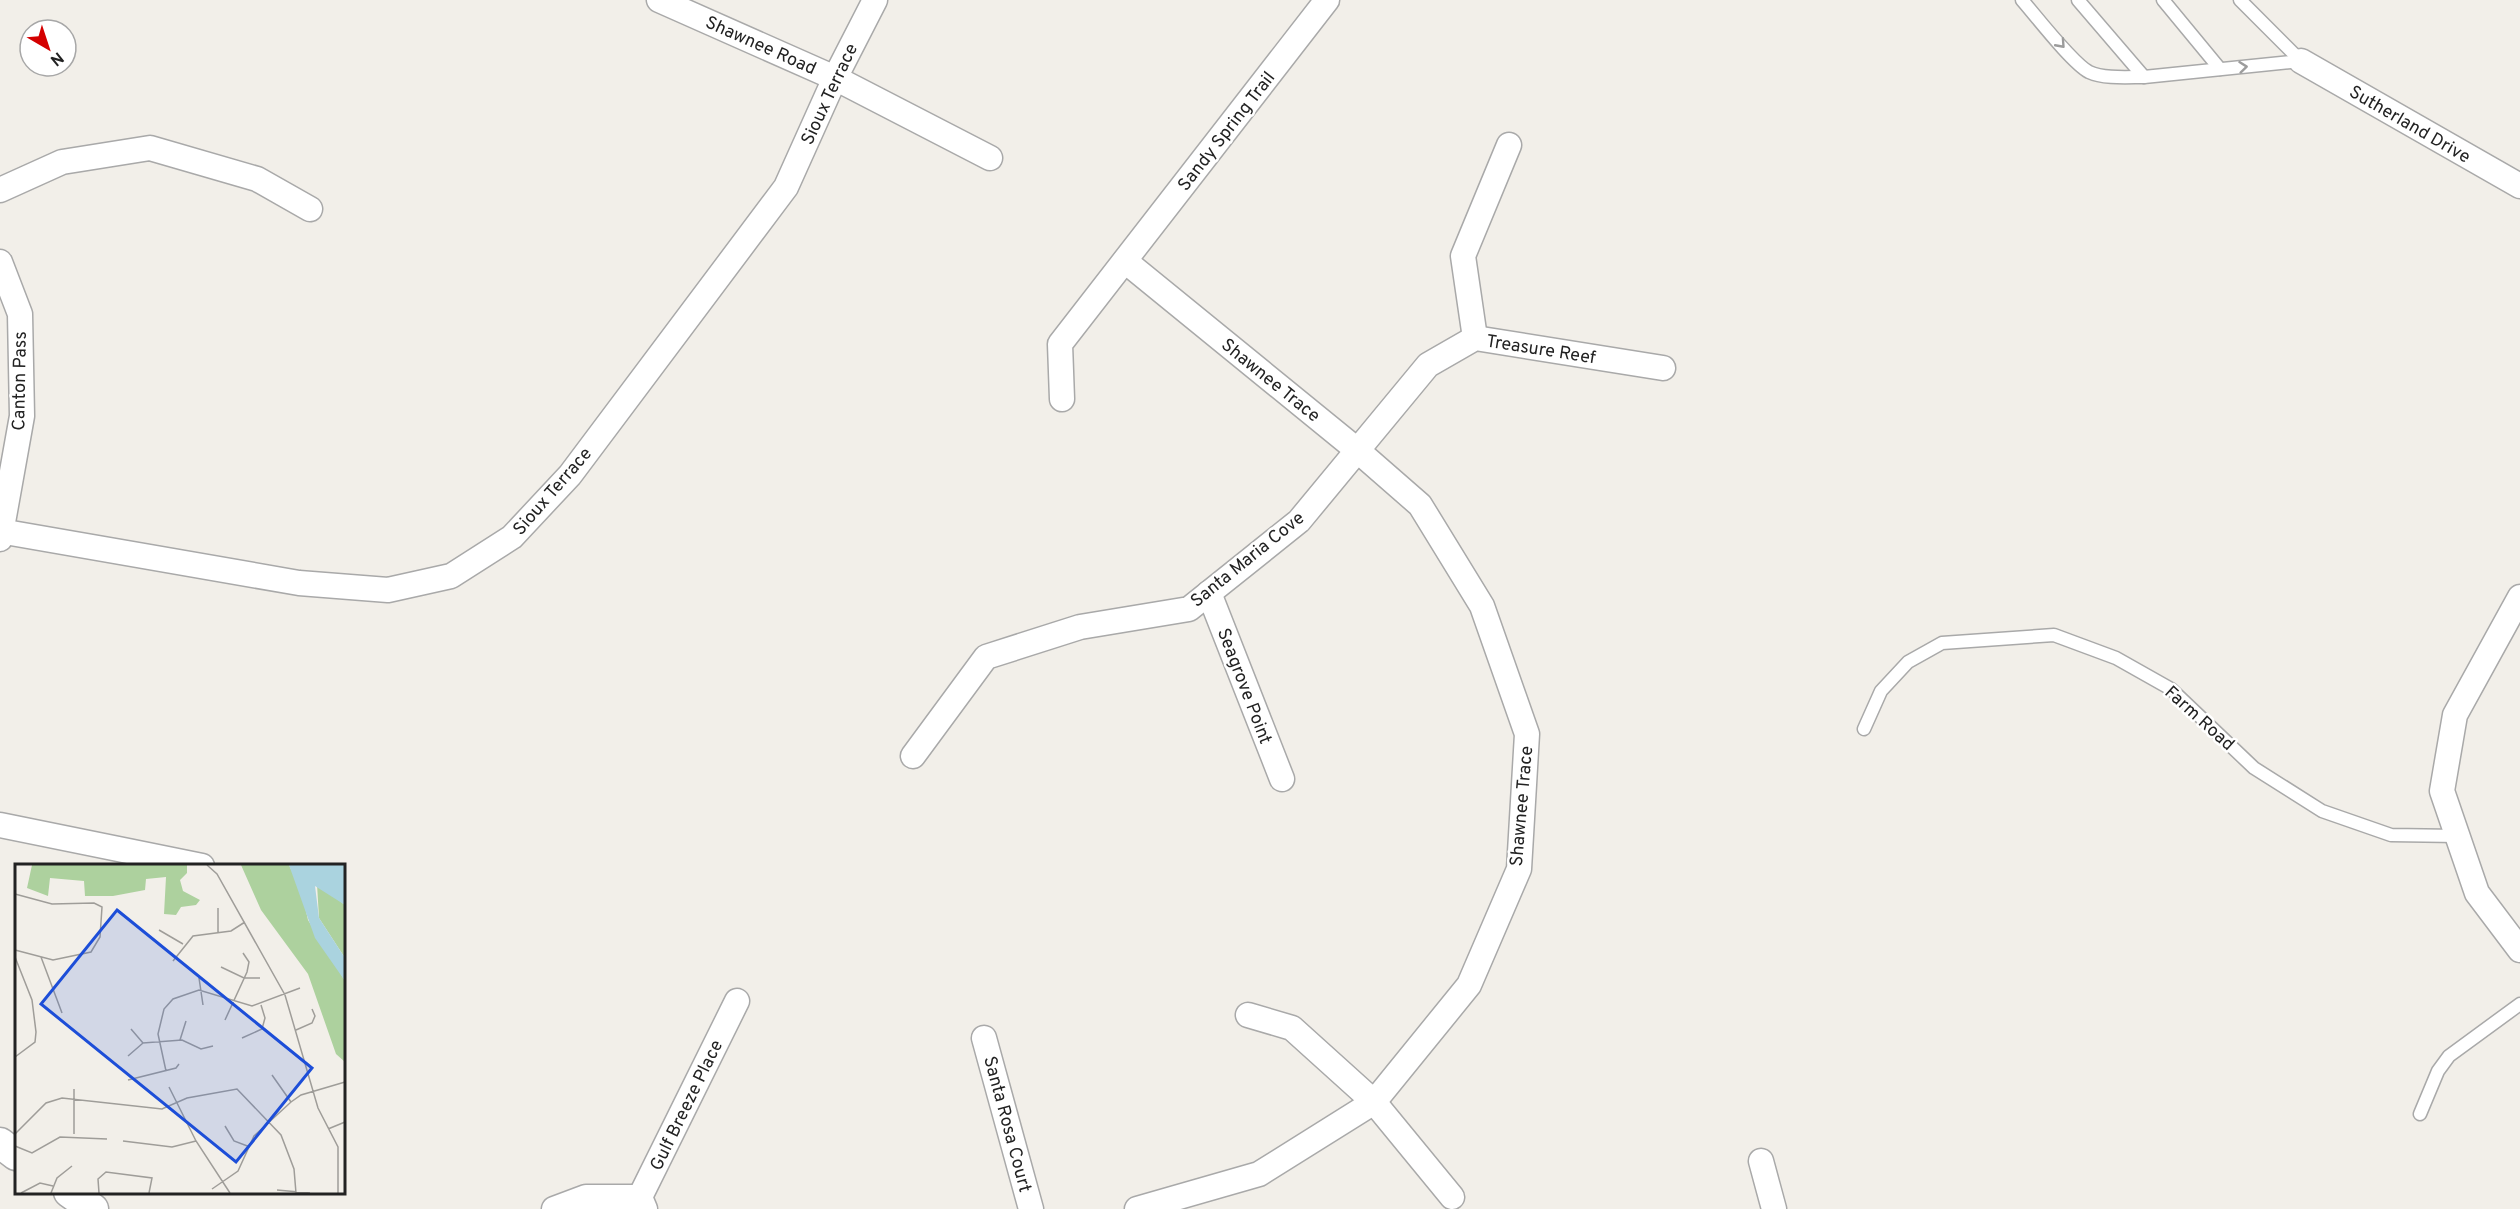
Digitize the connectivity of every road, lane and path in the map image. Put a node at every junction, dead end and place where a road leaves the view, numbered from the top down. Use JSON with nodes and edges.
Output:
{"nodes":[{"id":1,"x":659,"y":0,"type":"edge"},
{"id":2,"x":875,"y":0,"type":"edge"},
{"id":3,"x":1327,"y":0,"type":"edge"},
{"id":4,"x":2022,"y":0,"type":"edge"},
{"id":5,"x":2078,"y":0,"type":"edge"},
{"id":6,"x":2163,"y":0,"type":"edge"},
{"id":7,"x":2240,"y":0,"type":"edge"},
{"id":8,"x":2301,"y":61,"type":"junction"},
{"id":9,"x":2220,"y":69,"type":"junction"},
{"id":10,"x":2144,"y":76,"type":"junction"},
{"id":11,"x":835,"y":78,"type":"junction"},
{"id":12,"x":1509,"y":145,"type":"dead end"},
{"id":13,"x":990,"y":158,"type":"dead end"},
{"id":14,"x":2520,"y":186,"type":"edge"},
{"id":15,"x":0,"y":190,"type":"edge"},
{"id":16,"x":310,"y":210,"type":"dead end"},
{"id":17,"x":1125,"y":261,"type":"junction"},
{"id":18,"x":0,"y":262,"type":"edge"},
{"id":19,"x":1475,"y":338,"type":"junction"},
{"id":20,"x":1663,"y":368,"type":"dead end"},
{"id":21,"x":1062,"y":399,"type":"dead end"},
{"id":22,"x":1357,"y":450,"type":"junction"},
{"id":23,"x":0,"y":534,"type":"edge"},
{"id":24,"x":1209,"y":593,"type":"junction"},
{"id":25,"x":2520,"y":597,"type":"edge"},
{"id":26,"x":1864,"y":729,"type":"dead end"},
{"id":27,"x":913,"y":756,"type":"dead end"},
{"id":28,"x":1282,"y":779,"type":"dead end"},
{"id":29,"x":0,"y":825,"type":"edge"},
{"id":30,"x":2458,"y":836,"type":"junction"},
{"id":31,"x":192,"y":864,"type":"edge"},
{"id":32,"x":2520,"y":950,"type":"edge"},
{"id":33,"x":737,"y":1001,"type":"dead end"},
{"id":34,"x":2520,"y":1004,"type":"edge"},
{"id":35,"x":1248,"y":1015,"type":"dead end"},
{"id":36,"x":984,"y":1038,"type":"dead end"},
{"id":37,"x":1374,"y":1102,"type":"junction"},
{"id":38,"x":2420,"y":1114,"type":"dead end"},
{"id":39,"x":0,"y":1143,"type":"edge"},
{"id":40,"x":15,"y":1154,"type":"edge"},
{"id":41,"x":1761,"y":1161,"type":"dead end"},
{"id":42,"x":72,"y":1194,"type":"edge"},
{"id":43,"x":1452,"y":1197,"type":"dead end"},
{"id":44,"x":642,"y":1203,"type":"edge"},
{"id":45,"x":93,"y":1209,"type":"edge"},
{"id":46,"x":554,"y":1209,"type":"edge"},
{"id":47,"x":1031,"y":1209,"type":"edge"},
{"id":48,"x":1137,"y":1209,"type":"edge"},
{"id":49,"x":1774,"y":1209,"type":"edge"}],
"edges":[{"from":1,"to":11,"type":"street","name":"Shawnee Road"},
{"from":2,"to":11,"type":"street","name":"Sioux Terrace"},
{"from":3,"to":17,"type":"street","name":"Sandy Spring Trail"},
{"from":4,"to":10,"type":"lane","one_way":true},
{"from":5,"to":10,"type":"lane"},
{"from":6,"to":9,"type":"lane"},
{"from":7,"to":8,"type":"lane"},
{"from":9,"to":8,"type":"lane","one_way":true},
{"from":8,"to":14,"type":"street","name":"Sutherland Drive"},
{"from":9,"to":10,"type":"lane"},
{"from":11,"to":13,"type":"street","name":"Shawnee Road"},
{"from":11,"to":23,"type":"street","name":"Sioux Terrace"},
{"from":12,"to":19,"type":"street"},
{"from":15,"to":16,"type":"street"},
{"from":17,"to":21,"type":"street","name":"Sandy Spring Trail"},
{"from":17,"to":22,"type":"street","name":"Shawnee Trace"},
{"from":18,"to":23,"type":"street","name":"Canton Pass"},
{"from":19,"to":20,"type":"street","name":"Treasure Reef"},
{"from":19,"to":22,"type":"street","name":"Treasure Reef"},
{"from":22,"to":24,"type":"street","name":"Santa Maria Cove"},
{"from":22,"to":37,"type":"street","name":"Shawnee Trace"},
{"from":24,"to":27,"type":"street","name":"Santa Maria Cove"},
{"from":24,"to":28,"type":"street","name":"Seagrove Point"},
{"from":25,"to":30,"type":"street"},
{"from":26,"to":30,"type":"lane","name":"Farm Road"},
{"from":29,"to":31,"type":"street"},
{"from":30,"to":32,"type":"street"},
{"from":33,"to":44,"type":"street","name":"Gulf Breeze Place"},
{"from":34,"to":38,"type":"lane"},
{"from":35,"to":37,"type":"street"},
{"from":36,"to":47,"type":"street","name":"Santa Rosa Court"},
{"from":37,"to":43,"type":"street"},
{"from":37,"to":48,"type":"street","name":"Shawnee Trace"},
{"from":39,"to":40,"type":"street"},
{"from":41,"to":49,"type":"street"},
{"from":42,"to":45,"type":"street"},
{"from":44,"to":46,"type":"street"}]}
